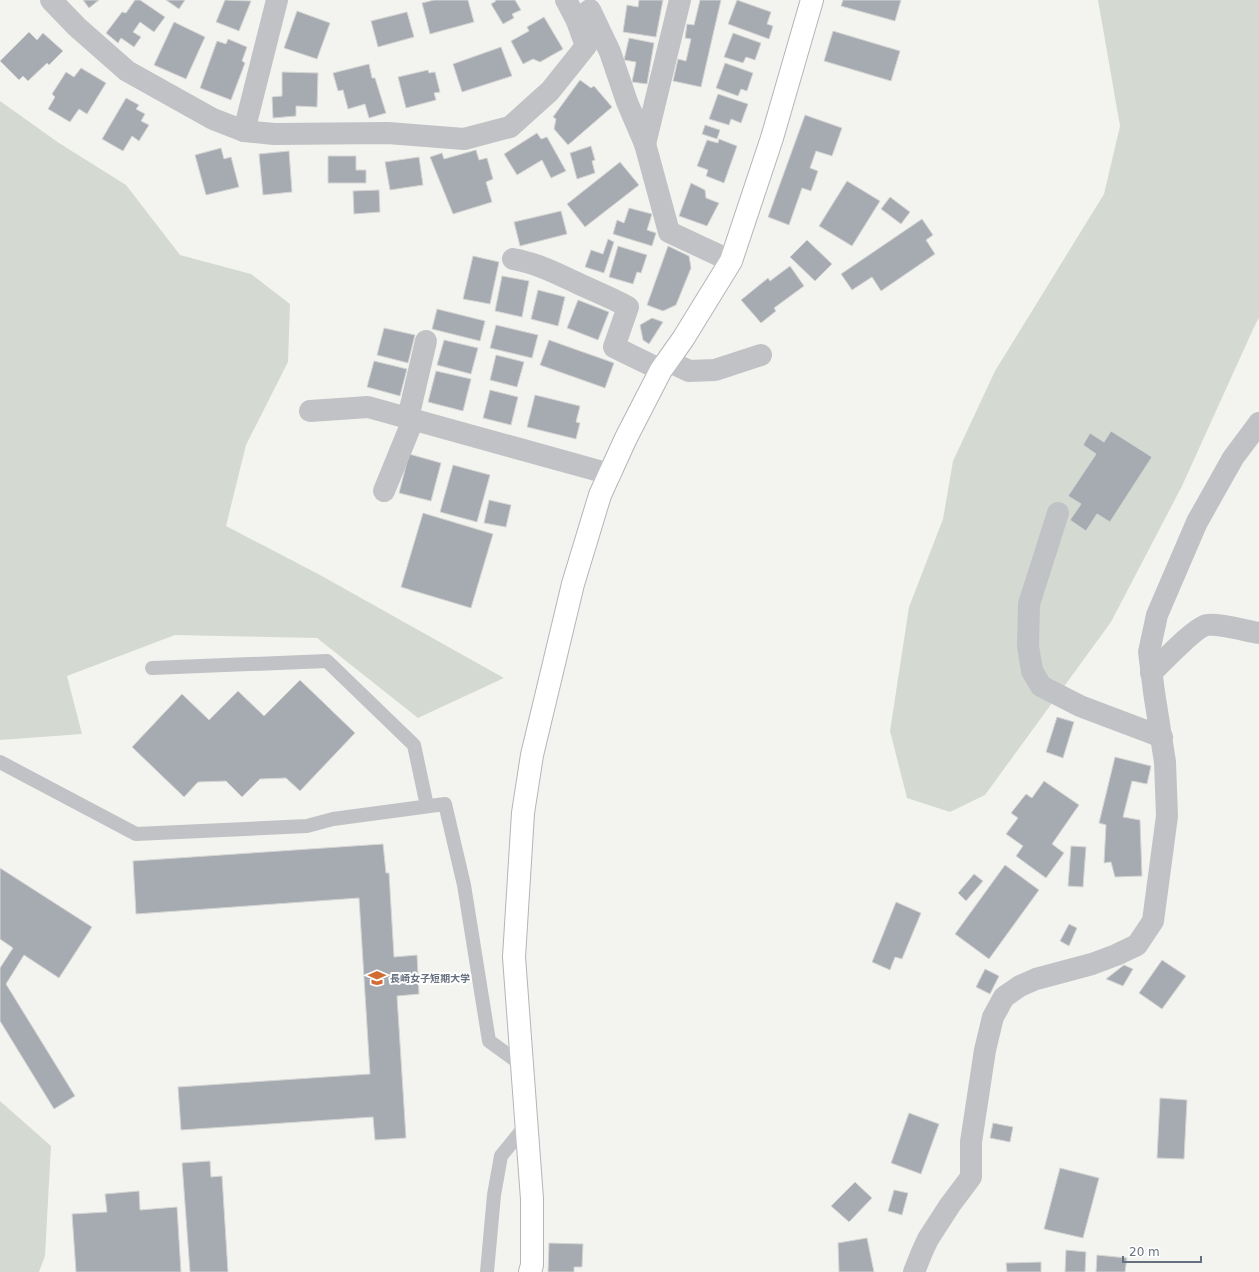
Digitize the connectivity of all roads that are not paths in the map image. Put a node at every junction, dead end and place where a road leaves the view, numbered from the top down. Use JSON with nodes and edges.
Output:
{"nodes":[{"id":1,"x":51,"y":0,"type":"edge"},
{"id":2,"x":277,"y":0,"type":"edge"},
{"id":3,"x":566,"y":0,"type":"edge"},
{"id":4,"x":680,"y":0,"type":"edge"},
{"id":5,"x":812,"y":0,"type":"edge"},
{"id":6,"x":578,"y":21,"type":"junction"},
{"id":7,"x":244,"y":131,"type":"junction"},
{"id":8,"x":645,"y":144,"type":"junction"},
{"id":9,"x":513,"y":259,"type":"dead end"},
{"id":10,"x":731,"y":261,"type":"junction"},
{"id":11,"x":426,"y":341,"type":"dead end"},
{"id":12,"x":761,"y":355,"type":"dead end"},
{"id":13,"x":665,"y":365,"type":"junction"},
{"id":14,"x":310,"y":410,"type":"dead end"},
{"id":15,"x":411,"y":419,"type":"junction"},
{"id":16,"x":1259,"y":423,"type":"edge"},
{"id":17,"x":610,"y":474,"type":"junction"},
{"id":18,"x":384,"y":491,"type":"dead end"},
{"id":19,"x":1058,"y":513,"type":"dead end"},
{"id":20,"x":1259,"y":633,"type":"edge"},
{"id":21,"x":152,"y":668,"type":"dead end"},
{"id":22,"x":1152,"y":673,"type":"junction"},
{"id":23,"x":1162,"y":738,"type":"junction"},
{"id":24,"x":0,"y":762,"type":"edge"},
{"id":25,"x":427,"y":806,"type":"junction"},
{"id":26,"x":522,"y":1065,"type":"junction"},
{"id":27,"x":527,"y":1124,"type":"junction"},
{"id":28,"x":487,"y":1272,"type":"edge"},
{"id":29,"x":530,"y":1272,"type":"edge"},
{"id":30,"x":914,"y":1272,"type":"edge"}],
"edges":[{"from":1,"to":7,"type":"street"},
{"from":2,"to":7,"type":"street"},
{"from":3,"to":6,"type":"street"},
{"from":4,"to":8,"type":"street"},
{"from":5,"to":10,"type":"street"},
{"from":6,"to":7,"type":"street"},
{"from":6,"to":8,"type":"street"},
{"from":8,"to":10,"type":"street"},
{"from":9,"to":13,"type":"street"},
{"from":10,"to":13,"type":"street"},
{"from":11,"to":15,"type":"street"},
{"from":12,"to":13,"type":"street"},
{"from":13,"to":17,"type":"street"},
{"from":14,"to":15,"type":"street"},
{"from":15,"to":17,"type":"street"},
{"from":15,"to":18,"type":"street"},
{"from":16,"to":22,"type":"street"},
{"from":17,"to":26,"type":"street"},
{"from":19,"to":23,"type":"street"},
{"from":20,"to":22,"type":"street"},
{"from":21,"to":25,"type":"lane"},
{"from":22,"to":23,"type":"street"},
{"from":23,"to":30,"type":"street"},
{"from":24,"to":25,"type":"lane"},
{"from":25,"to":26,"type":"lane"},
{"from":26,"to":27,"type":"street"},
{"from":27,"to":28,"type":"lane"},
{"from":27,"to":29,"type":"street"}]}
